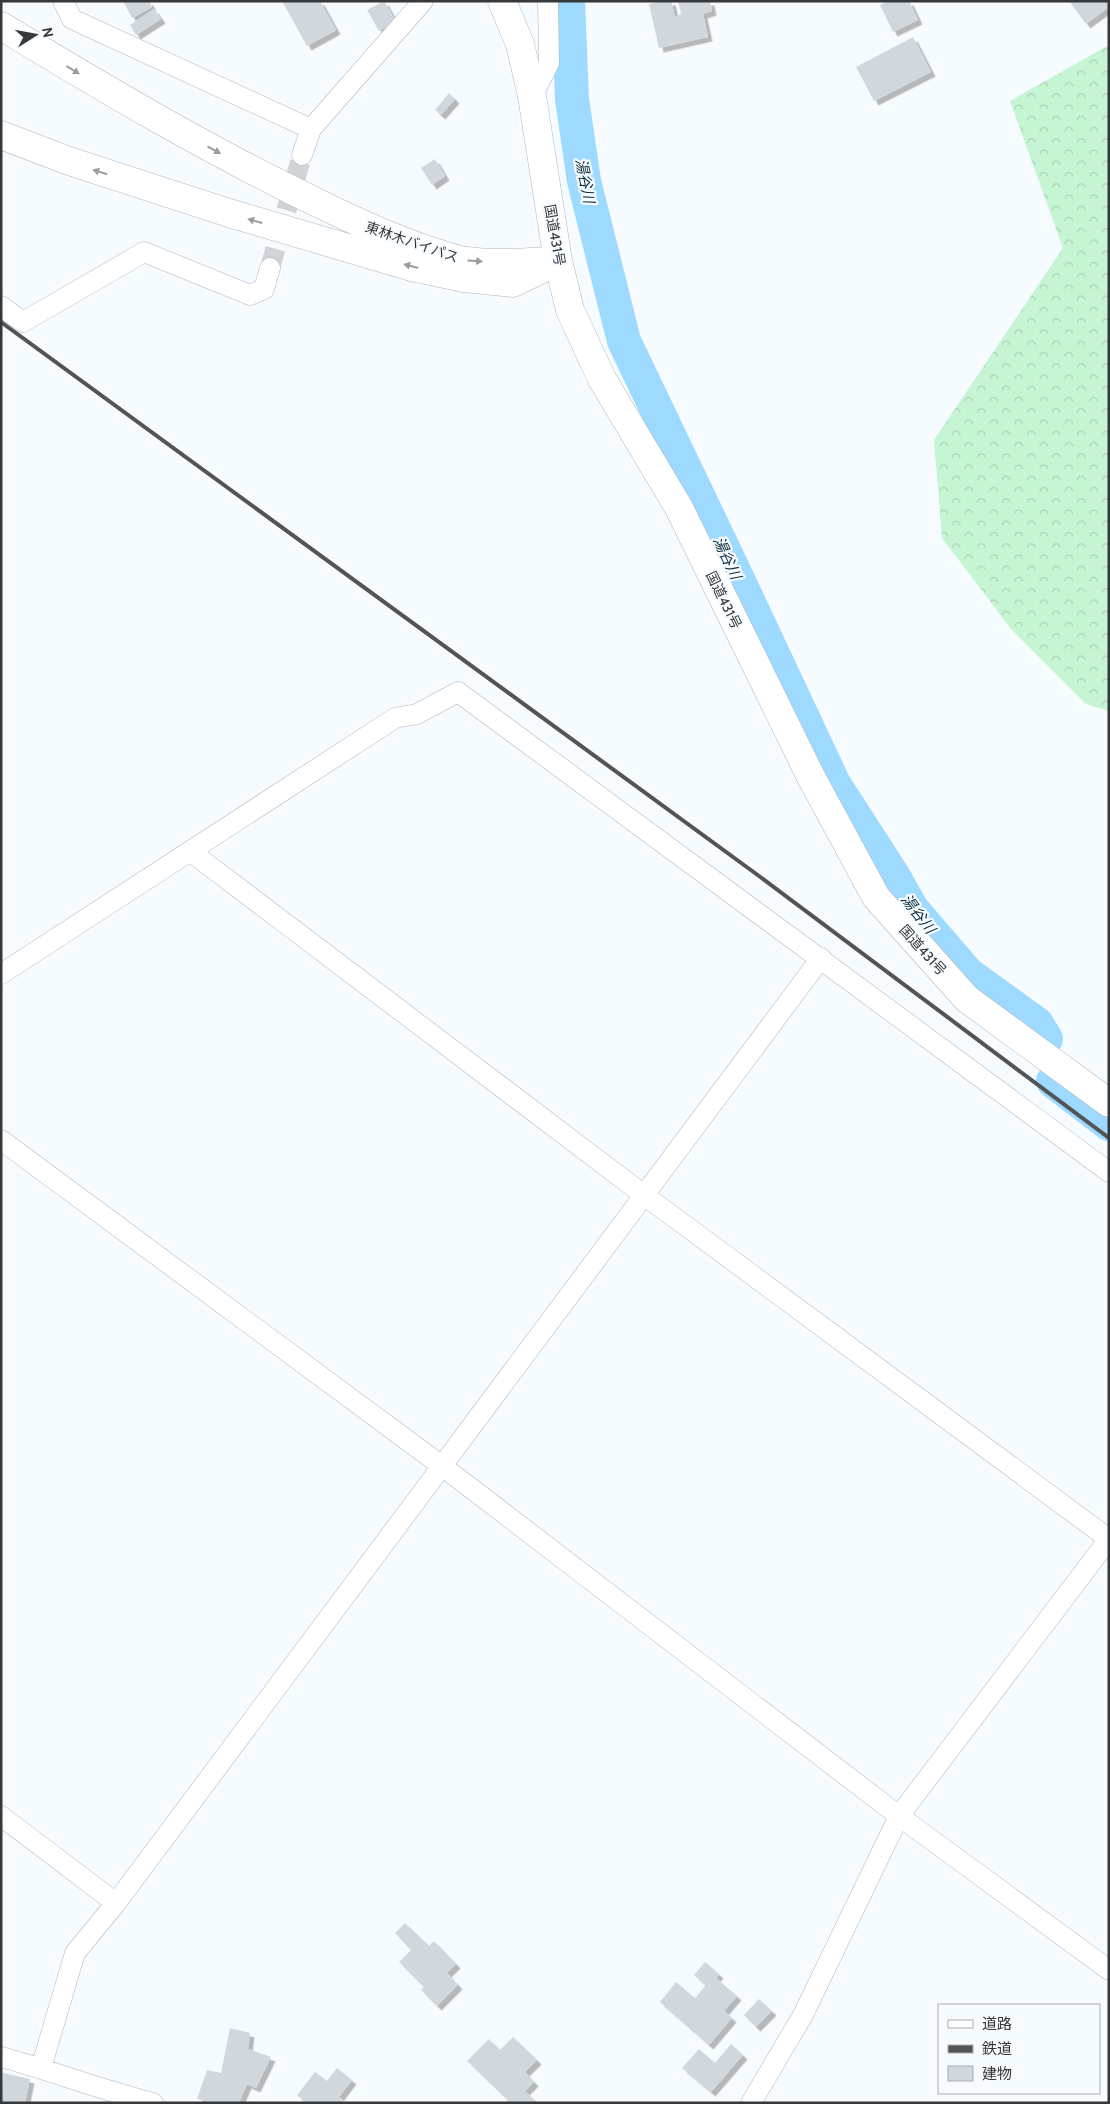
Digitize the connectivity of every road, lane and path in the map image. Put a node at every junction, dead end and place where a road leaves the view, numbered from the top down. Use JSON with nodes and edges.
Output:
{"nodes":[{"id":1,"x":63,"y":1,"type":"edge"},
{"id":2,"x":423,"y":1,"type":"edge"},
{"id":3,"x":502,"y":1,"type":"edge"},
{"id":4,"x":548,"y":1,"type":"edge"},
{"id":5,"x":1,"y":26,"type":"edge"},
{"id":6,"x":532,"y":96,"type":"junction"},
{"id":7,"x":311,"y":129,"type":"junction"},
{"id":8,"x":1,"y":135,"type":"edge"},
{"id":9,"x":302,"y":156,"type":"tunnel mouth"},
{"id":10,"x":558,"y":261,"type":"junction"},
{"id":11,"x":270,"y":268,"type":"tunnel mouth"},
{"id":12,"x":1,"y":306,"type":"edge"},
{"id":13,"x":191,"y":852,"type":"junction"},
{"id":14,"x":820,"y":958,"type":"junction"},
{"id":15,"x":1,"y":974,"type":"edge"},
{"id":16,"x":1109,"y":1103,"type":"edge"},
{"id":17,"x":1,"y":1140,"type":"edge"},
{"id":18,"x":1109,"y":1172,"type":"edge"},
{"id":19,"x":644,"y":1195,"type":"junction"},
{"id":20,"x":442,"y":1466,"type":"junction"},
{"id":21,"x":1109,"y":1539,"type":"edge"},
{"id":22,"x":1,"y":1816,"type":"edge"},
{"id":23,"x":899,"y":1816,"type":"junction"},
{"id":24,"x":116,"y":1903,"type":"junction"},
{"id":25,"x":1109,"y":1970,"type":"edge"},
{"id":26,"x":1,"y":2057,"type":"edge"},
{"id":27,"x":41,"y":2068,"type":"junction"},
{"id":28,"x":105,"y":2097,"type":"edge"},
{"id":29,"x":153,"y":2103,"type":"edge"},
{"id":30,"x":751,"y":2103,"type":"edge"}],
"edges":[{"from":1,"to":7,"type":"street"},
{"from":2,"to":7,"type":"street"},
{"from":3,"to":6,"type":"highway","name":"国道431号"},
{"from":4,"to":6,"type":"street"},
{"from":5,"to":10,"type":"highway","name":"東林木バイパス","one_way":true},
{"from":6,"to":10,"type":"highway","name":"国道431号"},
{"from":7,"to":9,"type":"street"},
{"from":10,"to":8,"type":"highway","name":"東林木バイパス","one_way":true},
{"from":10,"to":16,"type":"highway","name":"国道431号"},
{"from":11,"to":12,"type":"street"},
{"from":13,"to":14,"type":"street"},
{"from":13,"to":15,"type":"street"},
{"from":13,"to":19,"type":"street"},
{"from":14,"to":18,"type":"street"},
{"from":14,"to":19,"type":"street"},
{"from":17,"to":20,"type":"street"},
{"from":19,"to":20,"type":"street"},
{"from":19,"to":21,"type":"street"},
{"from":20,"to":23,"type":"street"},
{"from":20,"to":24,"type":"street"},
{"from":21,"to":23,"type":"street"},
{"from":22,"to":24,"type":"street"},
{"from":23,"to":25,"type":"street"},
{"from":23,"to":30,"type":"street"},
{"from":24,"to":27,"type":"street"},
{"from":26,"to":27,"type":"street"},
{"from":27,"to":28,"type":"street"},
{"from":28,"to":29,"type":"street"}]}
